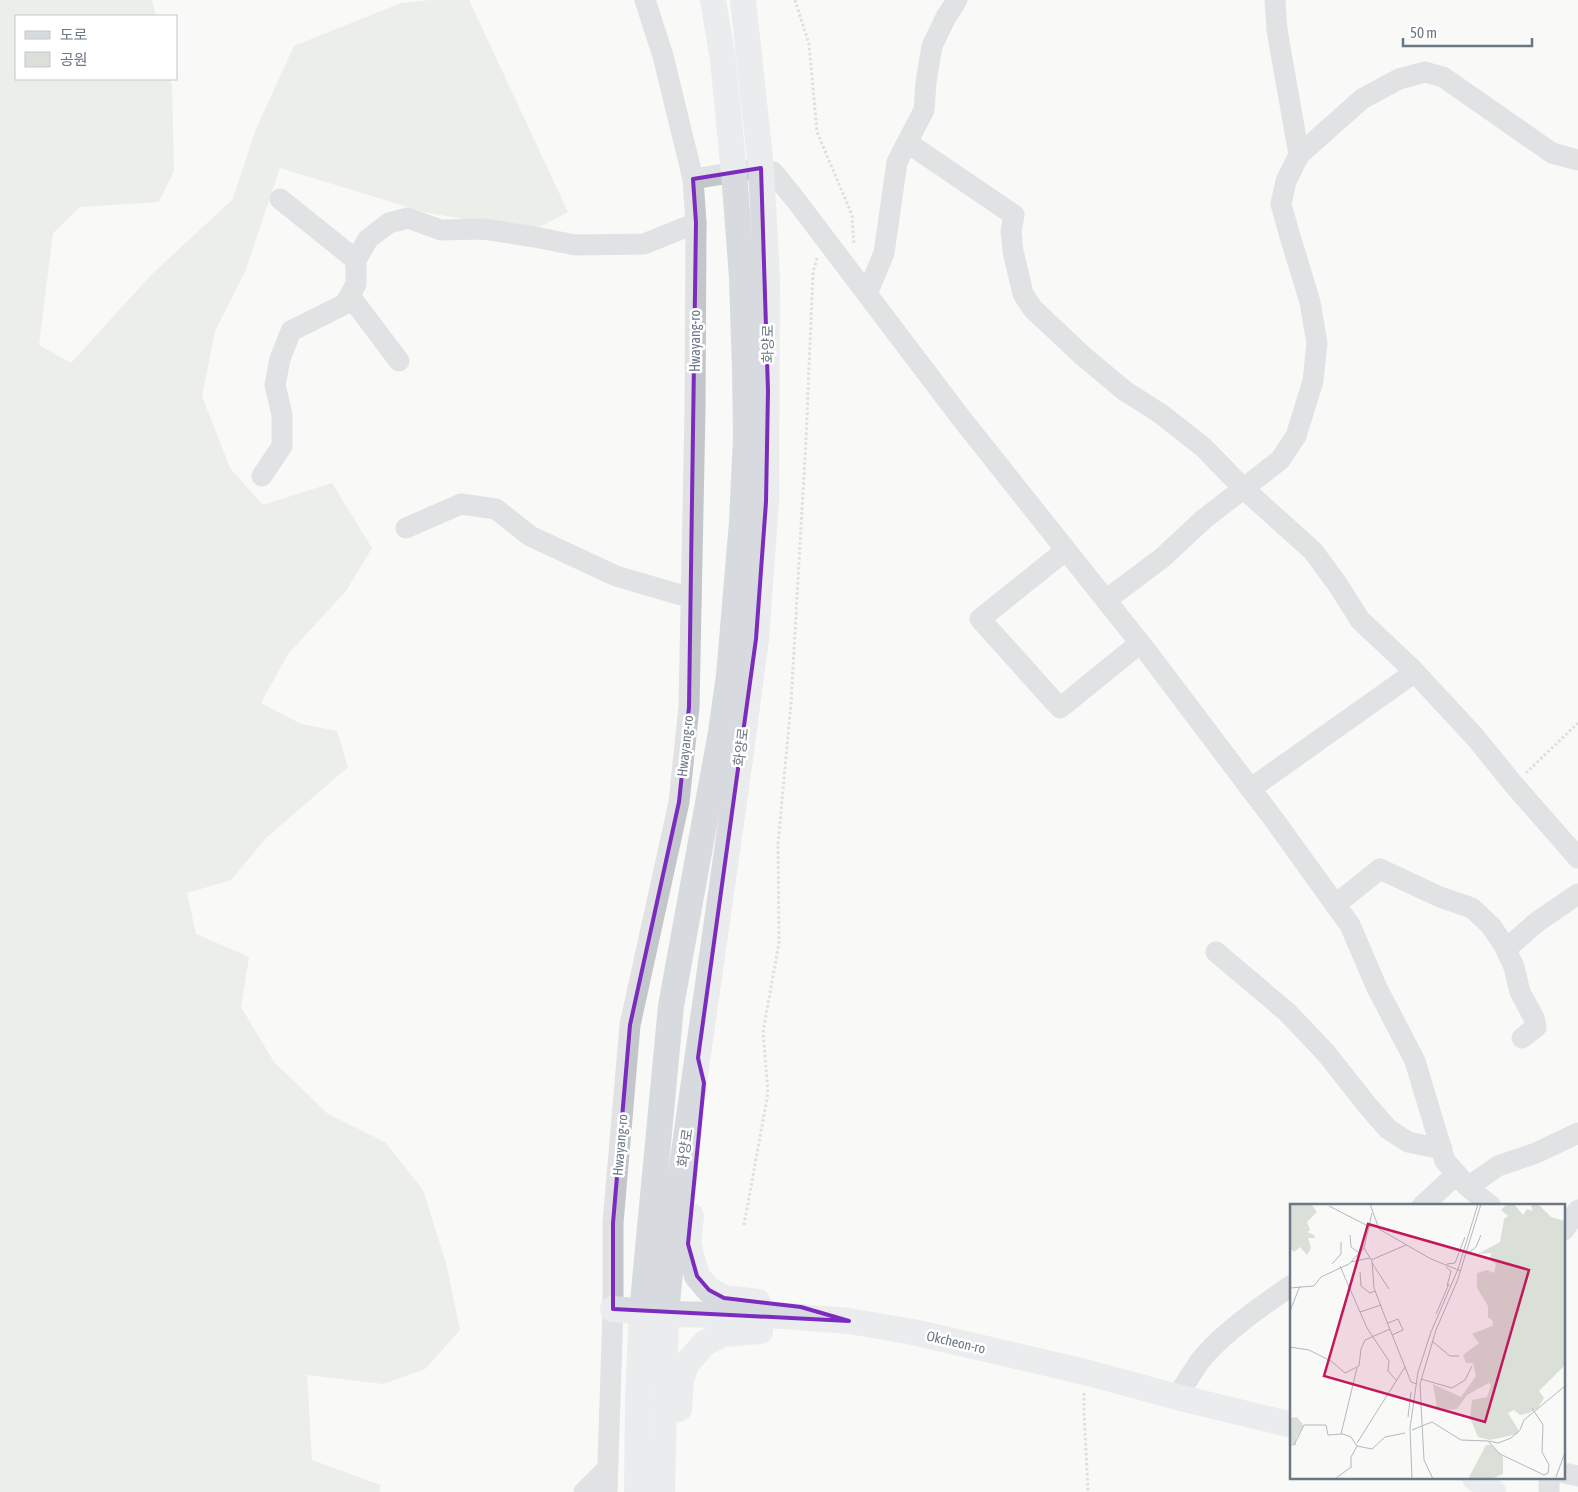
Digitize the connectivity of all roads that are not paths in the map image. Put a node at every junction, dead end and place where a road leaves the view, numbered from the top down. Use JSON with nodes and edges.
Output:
{"nodes":[{"id":1,"x":645,"y":0,"type":"edge"},
{"id":2,"x":713,"y":0,"type":"edge"},
{"id":3,"x":743,"y":0,"type":"edge"},
{"id":4,"x":957,"y":0,"type":"edge"},
{"id":5,"x":1275,"y":0,"type":"edge"},
{"id":6,"x":908,"y":143,"type":"junction"},
{"id":7,"x":1299,"y":155,"type":"junction"},
{"id":8,"x":1578,"y":160,"type":"edge"},
{"id":9,"x":761,"y":168,"type":"junction"},
{"id":10,"x":734,"y":172,"type":"junction"},
{"id":11,"x":692,"y":179,"type":"junction"},
{"id":12,"x":280,"y":199,"type":"dead end"},
{"id":13,"x":696,"y":223,"type":"junction"},
{"id":14,"x":356,"y":260,"type":"junction"},
{"id":15,"x":867,"y":294,"type":"junction"},
{"id":16,"x":350,"y":296,"type":"junction"},
{"id":17,"x":399,"y":362,"type":"dead end"},
{"id":18,"x":262,"y":476,"type":"dead end"},
{"id":19,"x":1243,"y":488,"type":"junction"},
{"id":20,"x":406,"y":528,"type":"dead end"},
{"id":21,"x":1066,"y":550,"type":"junction"},
{"id":22,"x":691,"y":598,"type":"junction"},
{"id":23,"x":1106,"y":600,"type":"junction"},
{"id":24,"x":1140,"y":643,"type":"junction"},
{"id":25,"x":1415,"y":672,"type":"junction"},
{"id":26,"x":1250,"y":789,"type":"junction"},
{"id":27,"x":1578,"y":858,"type":"edge"},
{"id":28,"x":1578,"y":894,"type":"edge"},
{"id":29,"x":1335,"y":905,"type":"junction"},
{"id":30,"x":1506,"y":949,"type":"junction"},
{"id":31,"x":1216,"y":952,"type":"dead end"},
{"id":32,"x":1522,"y":1038,"type":"dead end"},
{"id":33,"x":698,"y":1058,"type":"junction"},
{"id":34,"x":1578,"y":1133,"type":"edge"},
{"id":35,"x":1442,"y":1149,"type":"junction"},
{"id":36,"x":1462,"y":1180,"type":"junction"},
{"id":37,"x":1425,"y":1204,"type":"edge"},
{"id":38,"x":1488,"y":1204,"type":"edge"},
{"id":39,"x":1578,"y":1210,"type":"edge"},
{"id":40,"x":1566,"y":1227,"type":"edge"},
{"id":41,"x":1290,"y":1286,"type":"edge"},
{"id":42,"x":613,"y":1309,"type":"junction"},
{"id":43,"x":654,"y":1313,"type":"junction"},
{"id":44,"x":850,"y":1322,"type":"junction"},
{"id":45,"x":1176,"y":1397,"type":"junction"},
{"id":46,"x":1290,"y":1426,"type":"edge"},
{"id":47,"x":607,"y":1469,"type":"junction"},
{"id":48,"x":1479,"y":1480,"type":"edge"},
{"id":49,"x":584,"y":1492,"type":"edge"},
{"id":50,"x":607,"y":1492,"type":"edge"},
{"id":51,"x":637,"y":1492,"type":"edge"},
{"id":52,"x":662,"y":1492,"type":"edge"},
{"id":53,"x":678,"y":1492,"type":"edge"},
{"id":54,"x":1493,"y":1492,"type":"edge"}],
"edges":[{"from":1,"to":11,"type":"street","name":"Hwayang-ro"},
{"from":2,"to":10,"type":"main road"},
{"from":3,"to":9,"type":"main road","name":"화양로"},
{"from":4,"to":6,"type":"street"},
{"from":5,"to":7,"type":"street"},
{"from":6,"to":15,"type":"street"},
{"from":6,"to":19,"type":"street"},
{"from":7,"to":8,"type":"street"},
{"from":7,"to":19,"type":"street"},
{"from":9,"to":10,"type":"street"},
{"from":9,"to":15,"type":"street"},
{"from":9,"to":33,"type":"main road","name":"화양로"},
{"from":10,"to":11,"type":"street"},
{"from":10,"to":43,"type":"main road"},
{"from":11,"to":13,"type":"street","name":"Hwayang-ro"},
{"from":12,"to":14,"type":"street"},
{"from":13,"to":14,"type":"street"},
{"from":13,"to":22,"type":"street","name":"Hwayang-ro"},
{"from":14,"to":16,"type":"street"},
{"from":15,"to":21,"type":"street"},
{"from":16,"to":17,"type":"street"},
{"from":16,"to":18,"type":"street"},
{"from":19,"to":23,"type":"street"},
{"from":19,"to":25,"type":"street"},
{"from":20,"to":22,"type":"street"},
{"from":21,"to":23,"type":"street"},
{"from":21,"to":24,"type":"street"},
{"from":22,"to":42,"type":"street","name":"Hwayang-ro"},
{"from":23,"to":24,"type":"street"},
{"from":24,"to":26,"type":"street"},
{"from":25,"to":26,"type":"street"},
{"from":25,"to":27,"type":"street"},
{"from":26,"to":29,"type":"street"},
{"from":28,"to":30,"type":"street"},
{"from":29,"to":30,"type":"street"},
{"from":29,"to":35,"type":"street"},
{"from":30,"to":32,"type":"street"},
{"from":31,"to":35,"type":"street"},
{"from":33,"to":43,"type":"main road","name":"화양로"},
{"from":33,"to":44,"type":"main road"},
{"from":34,"to":36,"type":"street"},
{"from":35,"to":36,"type":"street"},
{"from":36,"to":37,"type":"street"},
{"from":36,"to":38,"type":"street"},
{"from":39,"to":40,"type":"street"},
{"from":41,"to":45,"type":"street"},
{"from":42,"to":43,"type":"main road","name":"Okcheon-ro"},
{"from":42,"to":47,"type":"street","name":"Hwayang-ro"},
{"from":43,"to":44,"type":"main road","name":"Okcheon-ro"},
{"from":43,"to":51,"type":"main road"},
{"from":43,"to":52,"type":"main road","name":"화양로"},
{"from":44,"to":45,"type":"main road","name":"Okcheon-ro"},
{"from":44,"to":53,"type":"main road"},
{"from":45,"to":46,"type":"main road","name":"Okcheon-ro"},
{"from":47,"to":49,"type":"street"},
{"from":47,"to":50,"type":"street","name":"Hwayang-ro"},
{"from":48,"to":54,"type":"main road"}]}
